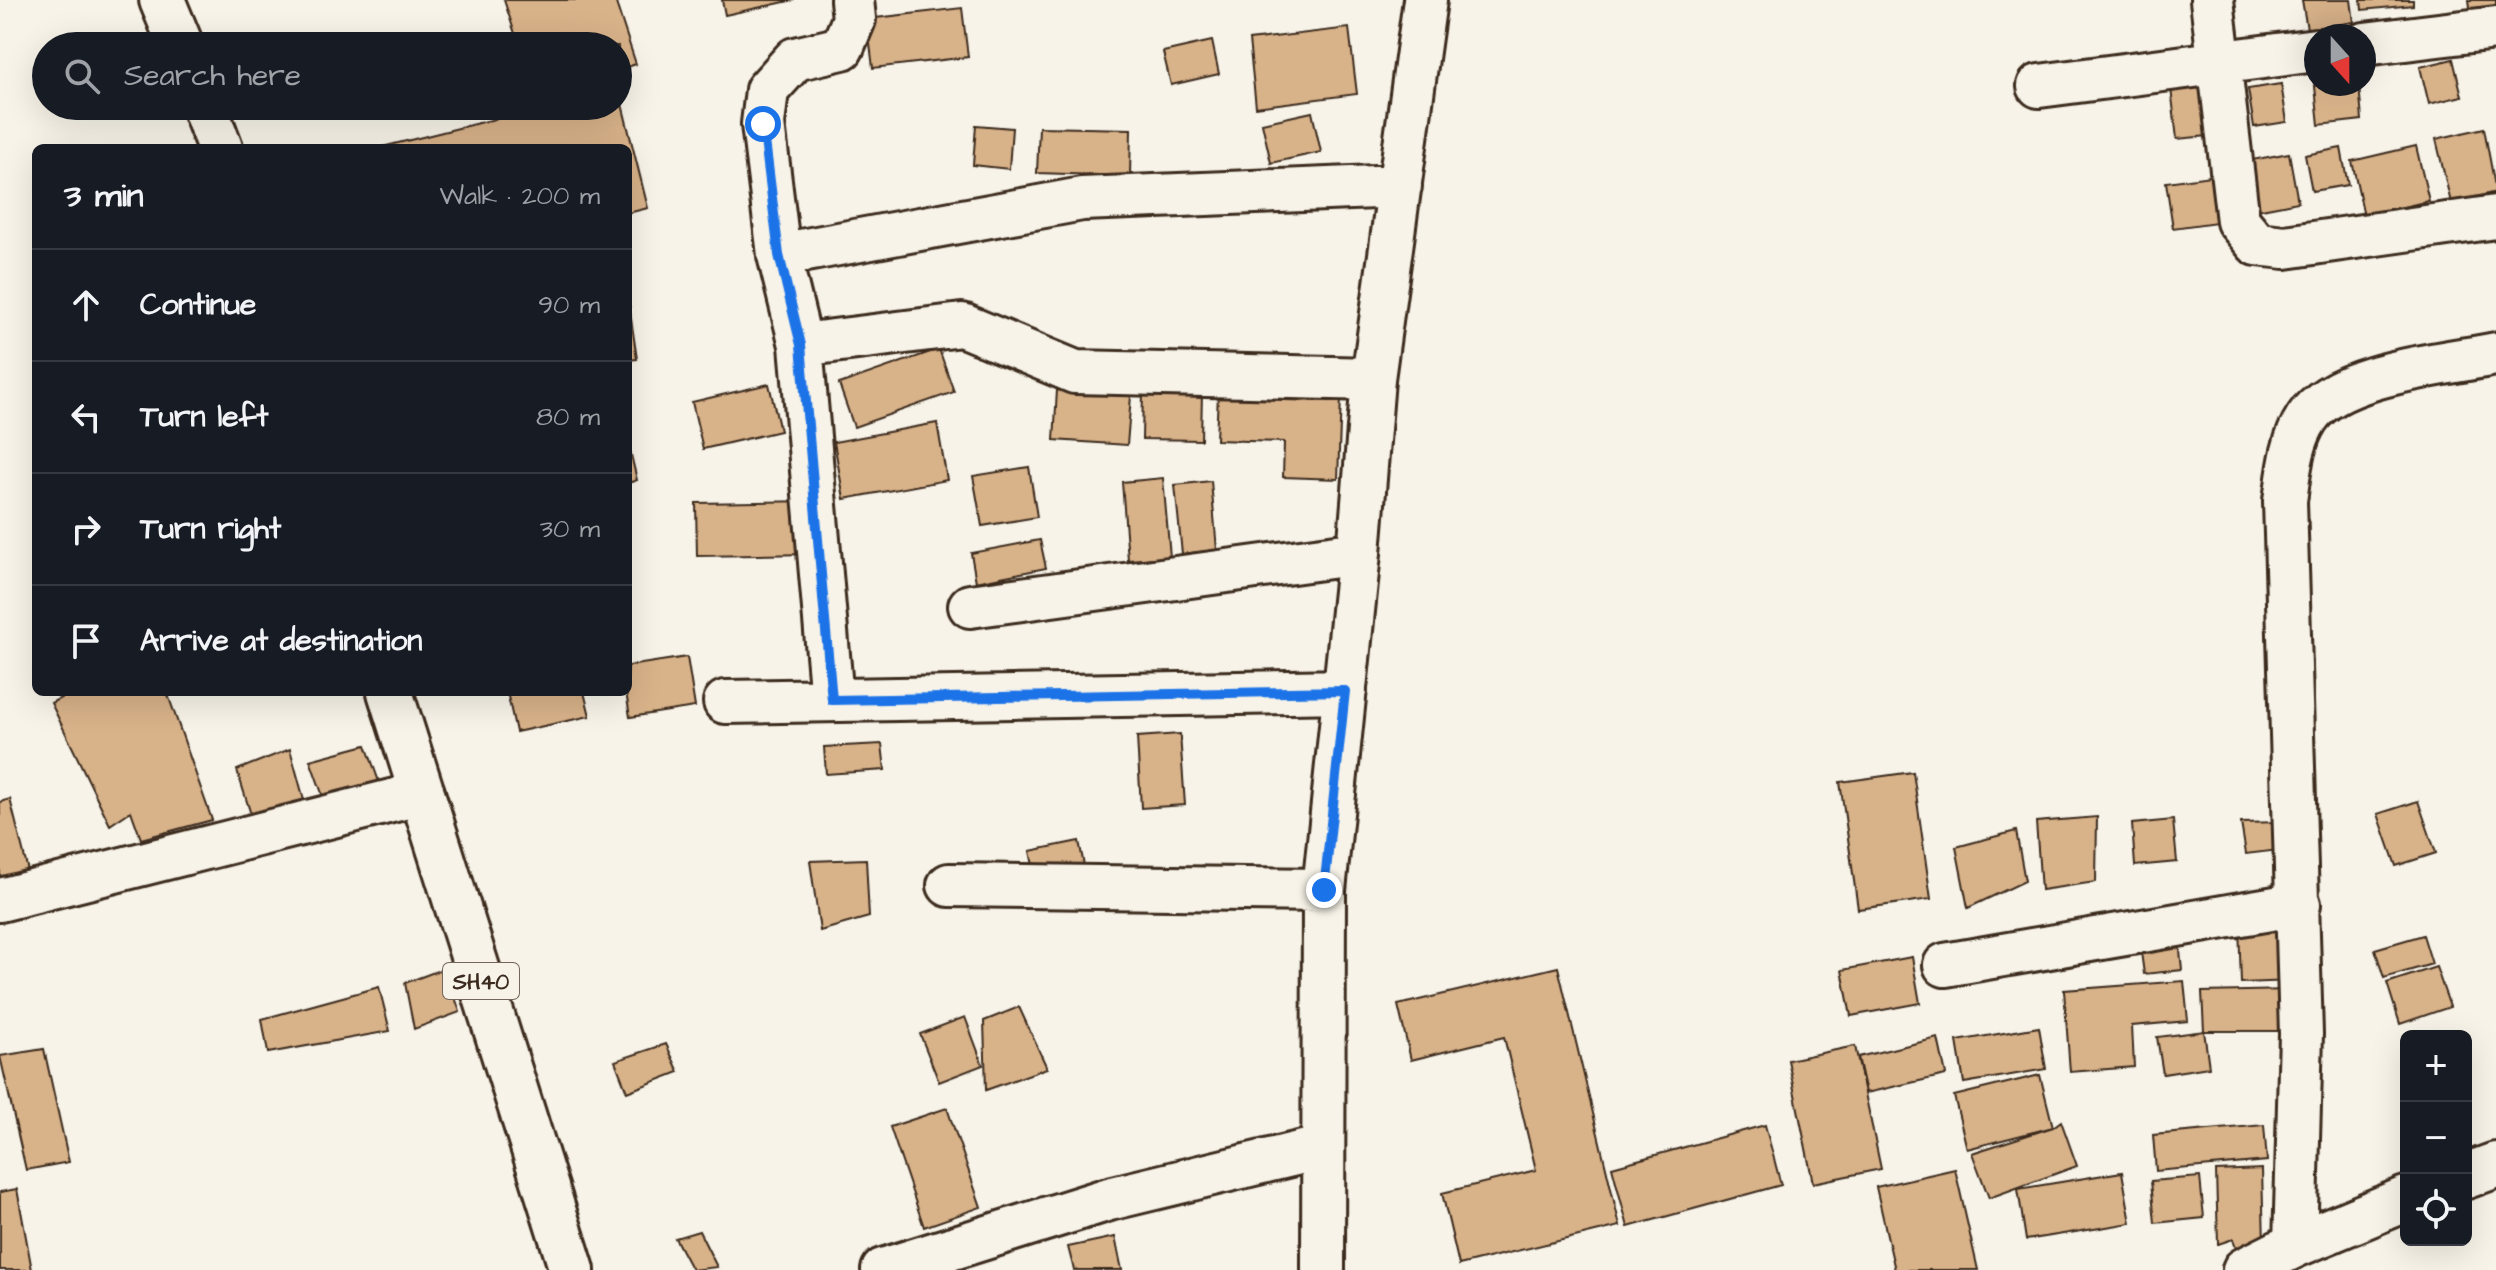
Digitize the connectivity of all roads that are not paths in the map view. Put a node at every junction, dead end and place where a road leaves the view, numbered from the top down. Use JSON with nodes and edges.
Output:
{"nodes":[{"id":1,"x":162,"y":0,"type":"edge"},
{"id":2,"x":852,"y":0,"type":"edge"},
{"id":3,"x":1425,"y":0,"type":"edge"},
{"id":4,"x":2212,"y":0,"type":"edge"},
{"id":5,"x":2496,"y":28,"type":"edge"},
{"id":6,"x":175,"y":32,"type":"edge"},
{"id":7,"x":2376,"y":43,"type":"edge"},
{"id":8,"x":2304,"y":52,"type":"edge"},
{"id":9,"x":2218,"y":63,"type":"junction"},
{"id":10,"x":2039,"y":86,"type":"dead end"},
{"id":11,"x":209,"y":120,"type":"edge"},
{"id":12,"x":218,"y":144,"type":"edge"},
{"id":13,"x":1400,"y":186,"type":"junction"},
{"id":14,"x":2496,"y":217,"type":"edge"},
{"id":15,"x":779,"y":255,"type":"junction"},
{"id":16,"x":801,"y":345,"type":"junction"},
{"id":17,"x":2496,"y":354,"type":"edge"},
{"id":18,"x":1373,"y":379,"type":"junction"},
{"id":19,"x":1359,"y":553,"type":"junction"},
{"id":20,"x":970,"y":606,"type":"dead end"},
{"id":21,"x":1345,"y":691,"type":"junction"},
{"id":22,"x":391,"y":696,"type":"edge"},
{"id":23,"x":832,"y":700,"type":"junction"},
{"id":24,"x":725,"y":702,"type":"dead end"},
{"id":25,"x":423,"y":793,"type":"junction"},
{"id":26,"x":949,"y":885,"type":"dead end"},
{"id":27,"x":1324,"y":890,"type":"junction"},
{"id":28,"x":0,"y":900,"type":"edge"},
{"id":29,"x":2299,"y":904,"type":"junction"},
{"id":30,"x":1945,"y":965,"type":"dead end"},
{"id":31,"x":1320,"y":1148,"type":"junction"},
{"id":32,"x":2496,"y":1165,"type":"edge"},
{"id":33,"x":2471,"y":1174,"type":"edge"},
{"id":34,"x":2400,"y":1201,"type":"edge"},
{"id":35,"x":2295,"y":1245,"type":"junction"},
{"id":36,"x":572,"y":1270,"type":"edge"},
{"id":37,"x":883,"y":1270,"type":"edge"},
{"id":38,"x":1323,"y":1270,"type":"edge"},
{"id":39,"x":2245,"y":1270,"type":"edge"}],
"edges":[{"from":1,"to":6,"type":"main road"},
{"from":2,"to":15,"type":"street"},
{"from":3,"to":13,"type":"street"},
{"from":4,"to":9,"type":"street"},
{"from":5,"to":7,"type":"street"},
{"from":8,"to":9,"type":"street"},
{"from":9,"to":10,"type":"street"},
{"from":9,"to":14,"type":"street"},
{"from":11,"to":12,"type":"main road"},
{"from":13,"to":15,"type":"street"},
{"from":13,"to":18,"type":"street"},
{"from":15,"to":16,"type":"street"},
{"from":16,"to":18,"type":"street"},
{"from":16,"to":23,"type":"street"},
{"from":17,"to":29,"type":"street"},
{"from":18,"to":19,"type":"street"},
{"from":19,"to":20,"type":"street"},
{"from":19,"to":21,"type":"street"},
{"from":21,"to":23,"type":"street"},
{"from":21,"to":27,"type":"street"},
{"from":22,"to":25,"type":"main road","number":"SH40"},
{"from":23,"to":24,"type":"street"},
{"from":25,"to":28,"type":"street"},
{"from":25,"to":36,"type":"main road","number":"SH40"},
{"from":26,"to":27,"type":"street"},
{"from":27,"to":31,"type":"street"},
{"from":29,"to":30,"type":"street"},
{"from":29,"to":35,"type":"street"},
{"from":31,"to":37,"type":"street"},
{"from":31,"to":38,"type":"street"},
{"from":32,"to":33,"type":"main road"},
{"from":34,"to":35,"type":"main road"},
{"from":35,"to":39,"type":"main road"}]}
